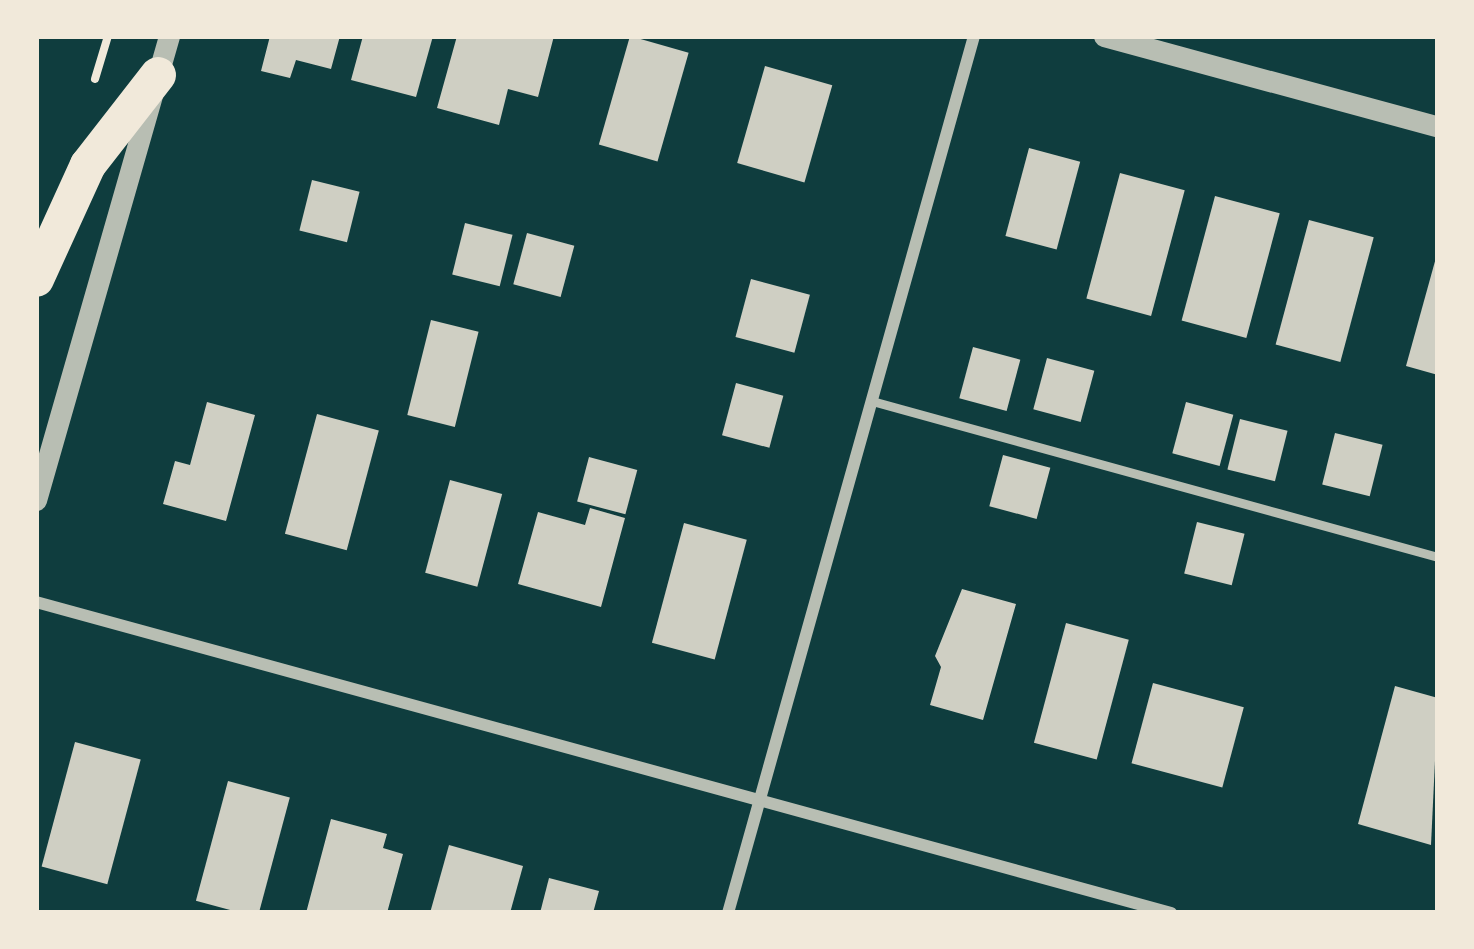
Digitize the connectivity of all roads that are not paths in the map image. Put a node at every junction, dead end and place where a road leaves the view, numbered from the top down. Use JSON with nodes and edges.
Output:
{"nodes":[{"id":1,"x":170,"y":36,"type":"edge"},
{"id":2,"x":974,"y":36,"type":"edge"},
{"id":3,"x":1104,"y":36,"type":"edge"},
{"id":4,"x":158,"y":75,"type":"junction"},
{"id":5,"x":1438,"y":127,"type":"edge"},
{"id":6,"x":36,"y":279,"type":"edge"},
{"id":7,"x":872,"y":401,"type":"junction"},
{"id":8,"x":36,"y":500,"type":"edge"},
{"id":9,"x":1438,"y":557,"type":"edge"},
{"id":10,"x":36,"y":602,"type":"edge"},
{"id":11,"x":760,"y":800,"type":"junction"},
{"id":12,"x":728,"y":913,"type":"edge"},
{"id":13,"x":1171,"y":913,"type":"edge"}],
"edges":[{"from":1,"to":4,"type":"street"},
{"from":2,"to":7,"type":"street"},
{"from":3,"to":5,"type":"street"},
{"from":4,"to":6,"type":"highway"},
{"from":4,"to":8,"type":"street"},
{"from":7,"to":9,"type":"lane"},
{"from":7,"to":11,"type":"street"},
{"from":10,"to":11,"type":"street"},
{"from":11,"to":12,"type":"street"},
{"from":11,"to":13,"type":"street"}]}
